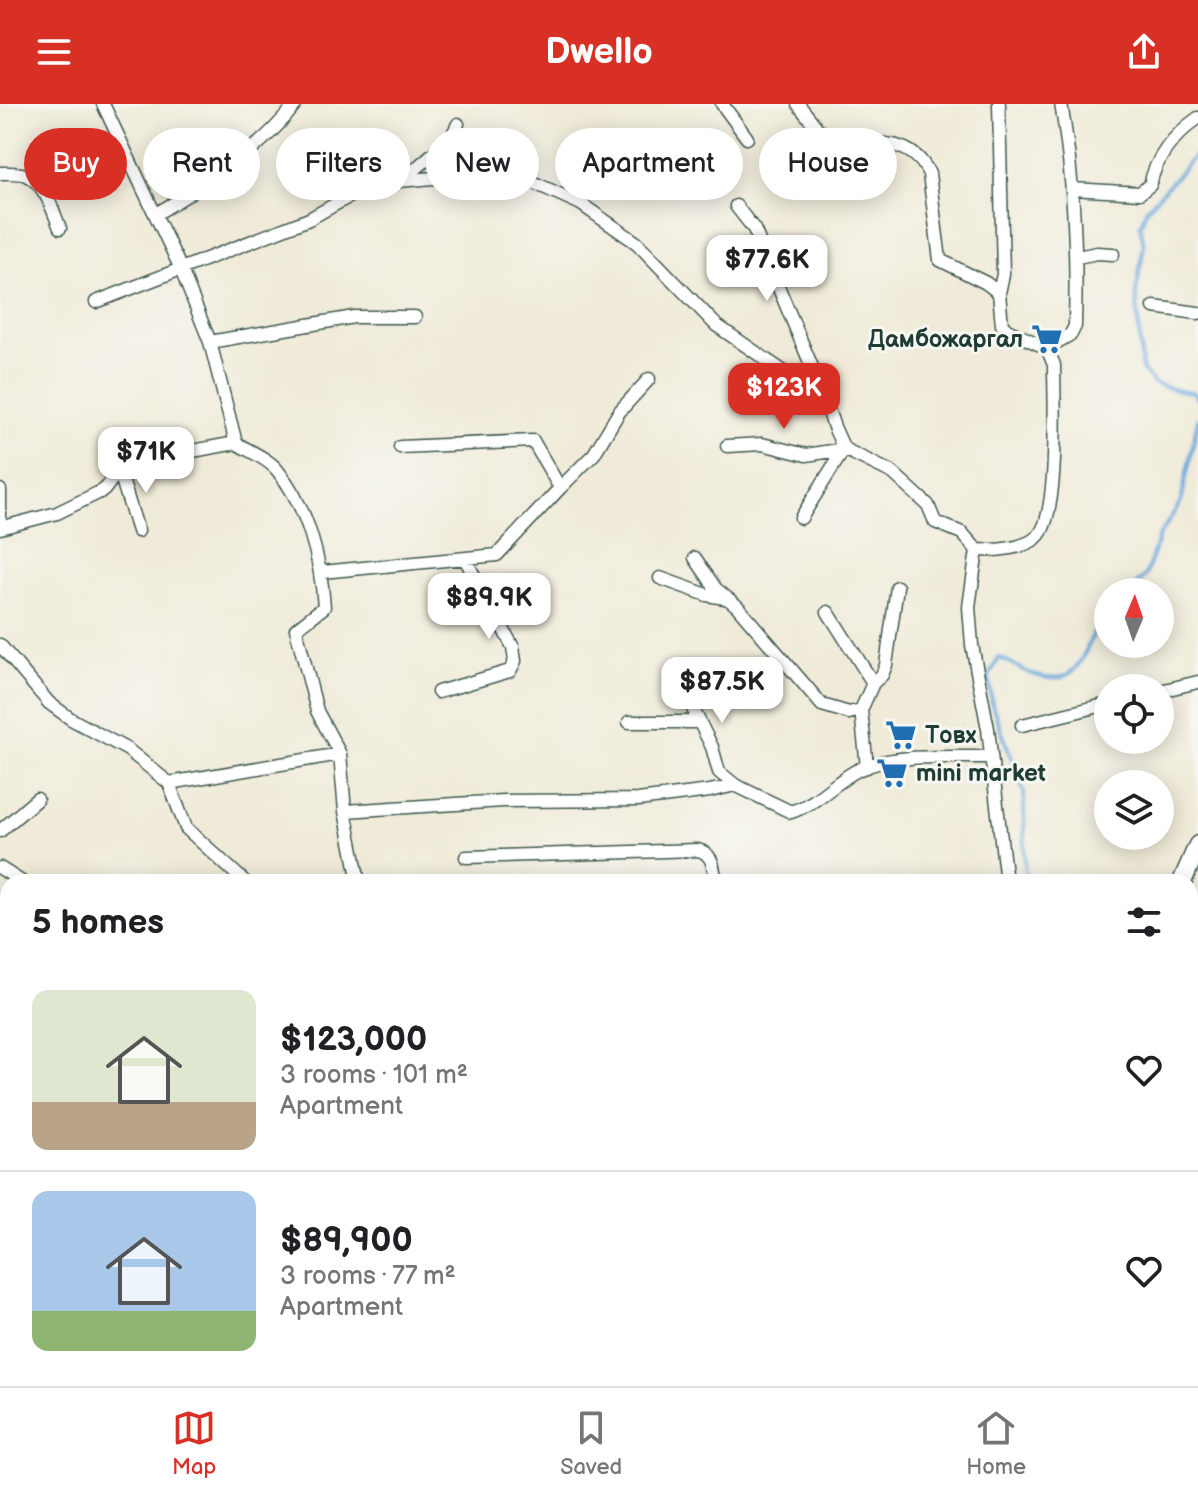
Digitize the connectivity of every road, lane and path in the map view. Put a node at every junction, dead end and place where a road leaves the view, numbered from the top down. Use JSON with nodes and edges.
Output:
{"nodes":[{"id":1,"x":103,"y":104,"type":"edge"},
{"id":2,"x":296,"y":104,"type":"edge"},
{"id":3,"x":722,"y":104,"type":"edge"},
{"id":4,"x":798,"y":104,"type":"edge"},
{"id":5,"x":999,"y":104,"type":"edge"},
{"id":6,"x":1061,"y":104,"type":"edge"},
{"id":7,"x":1198,"y":118,"type":"edge"},
{"id":8,"x":458,"y":124,"type":"dead end"},
{"id":9,"x":747,"y":138,"type":"dead end"},
{"id":10,"x":0,"y":173,"type":"edge"},
{"id":11,"x":410,"y":174,"type":"edge"},
{"id":12,"x":410,"y":179,"type":"edge"},
{"id":13,"x":1072,"y":189,"type":"junction"},
{"id":14,"x":343,"y":200,"type":"edge"},
{"id":15,"x":736,"y":206,"type":"dead end"},
{"id":16,"x":156,"y":214,"type":"junction"},
{"id":17,"x":60,"y":228,"type":"dead end"},
{"id":18,"x":1113,"y":254,"type":"dead end"},
{"id":19,"x":1077,"y":257,"type":"junction"},
{"id":20,"x":180,"y":267,"type":"junction"},
{"id":21,"x":999,"y":293,"type":"junction"},
{"id":22,"x":96,"y":302,"type":"dead end"},
{"id":23,"x":1154,"y":307,"type":"dead end"},
{"id":24,"x":1198,"y":313,"type":"edge"},
{"id":25,"x":415,"y":317,"type":"dead end"},
{"id":26,"x":210,"y":342,"type":"junction"},
{"id":27,"x":1047,"y":348,"type":"junction"},
{"id":28,"x":649,"y":379,"type":"dead end"},
{"id":29,"x":820,"y":386,"type":"junction"},
{"id":30,"x":236,"y":443,"type":"junction"},
{"id":31,"x":727,"y":446,"type":"dead end"},
{"id":32,"x":400,"y":447,"type":"dead end"},
{"id":33,"x":844,"y":449,"type":"junction"},
{"id":34,"x":119,"y":470,"type":"junction"},
{"id":35,"x":560,"y":488,"type":"junction"},
{"id":36,"x":0,"y":490,"type":"edge"},
{"id":37,"x":0,"y":518,"type":"edge"},
{"id":38,"x":801,"y":518,"type":"dead end"},
{"id":39,"x":0,"y":528,"type":"edge"},
{"id":40,"x":138,"y":531,"type":"dead end"},
{"id":41,"x":977,"y":550,"type":"junction"},
{"id":42,"x":695,"y":558,"type":"dead end"},
{"id":43,"x":465,"y":559,"type":"junction"},
{"id":44,"x":322,"y":572,"type":"junction"},
{"id":45,"x":660,"y":578,"type":"dead end"},
{"id":46,"x":897,"y":587,"type":"dead end"},
{"id":47,"x":728,"y":599,"type":"junction"},
{"id":48,"x":828,"y":612,"type":"dead end"},
{"id":49,"x":0,"y":645,"type":"edge"},
{"id":50,"x":1198,"y":682,"type":"edge"},
{"id":51,"x":873,"y":683,"type":"junction"},
{"id":52,"x":681,"y":685,"type":"dead end"},
{"id":53,"x":1174,"y":688,"type":"edge"},
{"id":54,"x":438,"y":692,"type":"dead end"},
{"id":55,"x":1094,"y":707,"type":"edge"},
{"id":56,"x":861,"y":710,"type":"junction"},
{"id":57,"x":629,"y":722,"type":"dead end"},
{"id":58,"x":700,"y":722,"type":"junction"},
{"id":59,"x":1022,"y":725,"type":"dead end"},
{"id":60,"x":340,"y":754,"type":"junction"},
{"id":61,"x":990,"y":757,"type":"junction"},
{"id":62,"x":867,"y":767,"type":"junction"},
{"id":63,"x":169,"y":783,"type":"junction"},
{"id":64,"x":735,"y":785,"type":"junction"},
{"id":65,"x":37,"y":799,"type":"dead end"},
{"id":66,"x":345,"y":811,"type":"junction"},
{"id":67,"x":0,"y":831,"type":"edge"},
{"id":68,"x":1198,"y":845,"type":"edge"},
{"id":69,"x":466,"y":857,"type":"dead end"},
{"id":70,"x":236,"y":874,"type":"edge"},
{"id":71,"x":357,"y":874,"type":"edge"},
{"id":72,"x":714,"y":874,"type":"edge"},
{"id":73,"x":1005,"y":874,"type":"edge"},
{"id":74,"x":1185,"y":874,"type":"edge"}],
"edges":[{"from":1,"to":16,"type":"street"},
{"from":2,"to":16,"type":"street"},
{"from":3,"to":9,"type":"street"},
{"from":4,"to":21,"type":"street"},
{"from":5,"to":21,"type":"street"},
{"from":6,"to":13,"type":"street"},
{"from":7,"to":13,"type":"street"},
{"from":8,"to":11,"type":"street"},
{"from":10,"to":17,"type":"street"},
{"from":12,"to":29,"type":"street"},
{"from":13,"to":19,"type":"street"},
{"from":14,"to":20,"type":"street"},
{"from":15,"to":29,"type":"street"},
{"from":16,"to":20,"type":"street"},
{"from":18,"to":19,"type":"street"},
{"from":19,"to":27,"type":"street"},
{"from":20,"to":22,"type":"street"},
{"from":20,"to":26,"type":"street"},
{"from":21,"to":27,"type":"street"},
{"from":23,"to":24,"type":"street"},
{"from":25,"to":26,"type":"street"},
{"from":26,"to":30,"type":"street"},
{"from":27,"to":41,"type":"street"},
{"from":28,"to":35,"type":"street"},
{"from":29,"to":33,"type":"street"},
{"from":30,"to":34,"type":"street"},
{"from":30,"to":44,"type":"street"},
{"from":31,"to":33,"type":"street"},
{"from":32,"to":35,"type":"street"},
{"from":33,"to":38,"type":"street"},
{"from":33,"to":41,"type":"street"},
{"from":34,"to":39,"type":"street"},
{"from":34,"to":40,"type":"street"},
{"from":35,"to":43,"type":"street"},
{"from":36,"to":37,"type":"street"},
{"from":41,"to":61,"type":"street"},
{"from":42,"to":47,"type":"street"},
{"from":43,"to":44,"type":"street"},
{"from":43,"to":54,"type":"street"},
{"from":44,"to":60,"type":"street"},
{"from":45,"to":47,"type":"street"},
{"from":46,"to":51,"type":"street"},
{"from":47,"to":56,"type":"street"},
{"from":48,"to":51,"type":"street"},
{"from":49,"to":63,"type":"street"},
{"from":50,"to":53,"type":"street"},
{"from":51,"to":56,"type":"street"},
{"from":52,"to":58,"type":"street"},
{"from":55,"to":59,"type":"street"},
{"from":56,"to":62,"type":"street"},
{"from":57,"to":58,"type":"street"},
{"from":58,"to":64,"type":"street"},
{"from":60,"to":63,"type":"street"},
{"from":60,"to":66,"type":"street"},
{"from":61,"to":62,"type":"street"},
{"from":61,"to":73,"type":"street"},
{"from":62,"to":64,"type":"street"},
{"from":63,"to":70,"type":"street"},
{"from":64,"to":66,"type":"street"},
{"from":65,"to":67,"type":"street"},
{"from":66,"to":71,"type":"street"},
{"from":68,"to":74,"type":"street"},
{"from":69,"to":72,"type":"street"}]}
